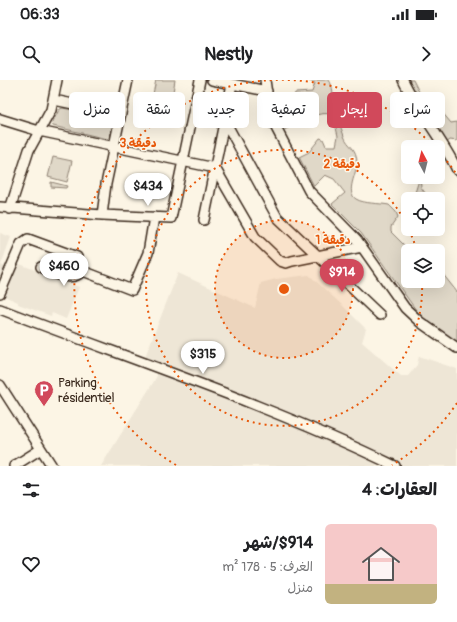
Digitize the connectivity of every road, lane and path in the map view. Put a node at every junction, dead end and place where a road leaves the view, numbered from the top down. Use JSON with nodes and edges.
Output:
{"nodes":[{"id":1,"x":57,"y":80,"type":"edge"},
{"id":2,"x":128,"y":80,"type":"edge"},
{"id":3,"x":200,"y":80,"type":"edge"},
{"id":4,"x":212,"y":80,"type":"edge"},
{"id":5,"x":265,"y":80,"type":"edge"},
{"id":6,"x":403,"y":80,"type":"edge"},
{"id":7,"x":232,"y":84,"type":"junction"},
{"id":8,"x":267,"y":91,"type":"junction"},
{"id":9,"x":230,"y":92,"type":"edge"},
{"id":10,"x":125,"y":95,"type":"edge"},
{"id":11,"x":54,"y":100,"type":"junction"},
{"id":12,"x":69,"y":103,"type":"edge"},
{"id":13,"x":0,"y":119,"type":"edge"},
{"id":14,"x":118,"y":128,"type":"edge"},
{"id":15,"x":224,"y":128,"type":"edge"},
{"id":16,"x":229,"y":128,"type":"edge"},
{"id":17,"x":38,"y":131,"type":"junction"},
{"id":18,"x":114,"y":147,"type":"junction"},
{"id":19,"x":182,"y":162,"type":"junction"},
{"id":20,"x":215,"y":168,"type":"junction"},
{"id":21,"x":457,"y":170,"type":"edge"},
{"id":22,"x":0,"y":207,"type":"edge"},
{"id":23,"x":10,"y":209,"type":"junction"},
{"id":24,"x":102,"y":215,"type":"junction"},
{"id":25,"x":154,"y":217,"type":"junction"},
{"id":26,"x":204,"y":220,"type":"dead end"},
{"id":27,"x":362,"y":247,"type":"junction"},
{"id":28,"x":318,"y":256,"type":"junction"},
{"id":29,"x":41,"y":267,"type":"dead end"},
{"id":30,"x":83,"y":271,"type":"junction"},
{"id":31,"x":0,"y":292,"type":"edge"},
{"id":32,"x":0,"y":309,"type":"edge"},
{"id":33,"x":380,"y":316,"type":"dead end"},
{"id":34,"x":457,"y":348,"type":"edge"},
{"id":35,"x":0,"y":385,"type":"edge"},
{"id":36,"x":3,"y":396,"type":"edge"},
{"id":37,"x":41,"y":449,"type":"junction"},
{"id":38,"x":14,"y":466,"type":"edge"},
{"id":39,"x":52,"y":466,"type":"edge"},
{"id":40,"x":395,"y":466,"type":"edge"}],
"edges":[{"from":1,"to":11,"type":"street"},
{"from":2,"to":10,"type":"street"},
{"from":3,"to":19,"type":"street"},
{"from":4,"to":7,"type":"street"},
{"from":5,"to":8,"type":"street"},
{"from":6,"to":21,"type":"street"},
{"from":7,"to":8,"type":"street"},
{"from":7,"to":9,"type":"street"},
{"from":8,"to":27,"type":"street"},
{"from":11,"to":12,"type":"street"},
{"from":11,"to":17,"type":"street"},
{"from":13,"to":17,"type":"street"},
{"from":14,"to":18,"type":"street"},
{"from":15,"to":20,"type":"street"},
{"from":16,"to":28,"type":"street"},
{"from":17,"to":18,"type":"street"},
{"from":17,"to":23,"type":"street"},
{"from":18,"to":19,"type":"street"},
{"from":18,"to":24,"type":"street"},
{"from":19,"to":20,"type":"street"},
{"from":19,"to":25,"type":"street"},
{"from":20,"to":26,"type":"street"},
{"from":20,"to":28,"type":"street"},
{"from":22,"to":23,"type":"street"},
{"from":23,"to":24,"type":"street"},
{"from":24,"to":25,"type":"street"},
{"from":25,"to":30,"type":"street"},
{"from":27,"to":28,"type":"street"},
{"from":27,"to":34,"type":"street"},
{"from":28,"to":33,"type":"street"},
{"from":29,"to":30,"type":"street"},
{"from":30,"to":31,"type":"street"},
{"from":32,"to":40,"type":"street"},
{"from":35,"to":36,"type":"street"},
{"from":36,"to":37,"type":"street"},
{"from":37,"to":38,"type":"street"},
{"from":37,"to":39,"type":"street"}]}
